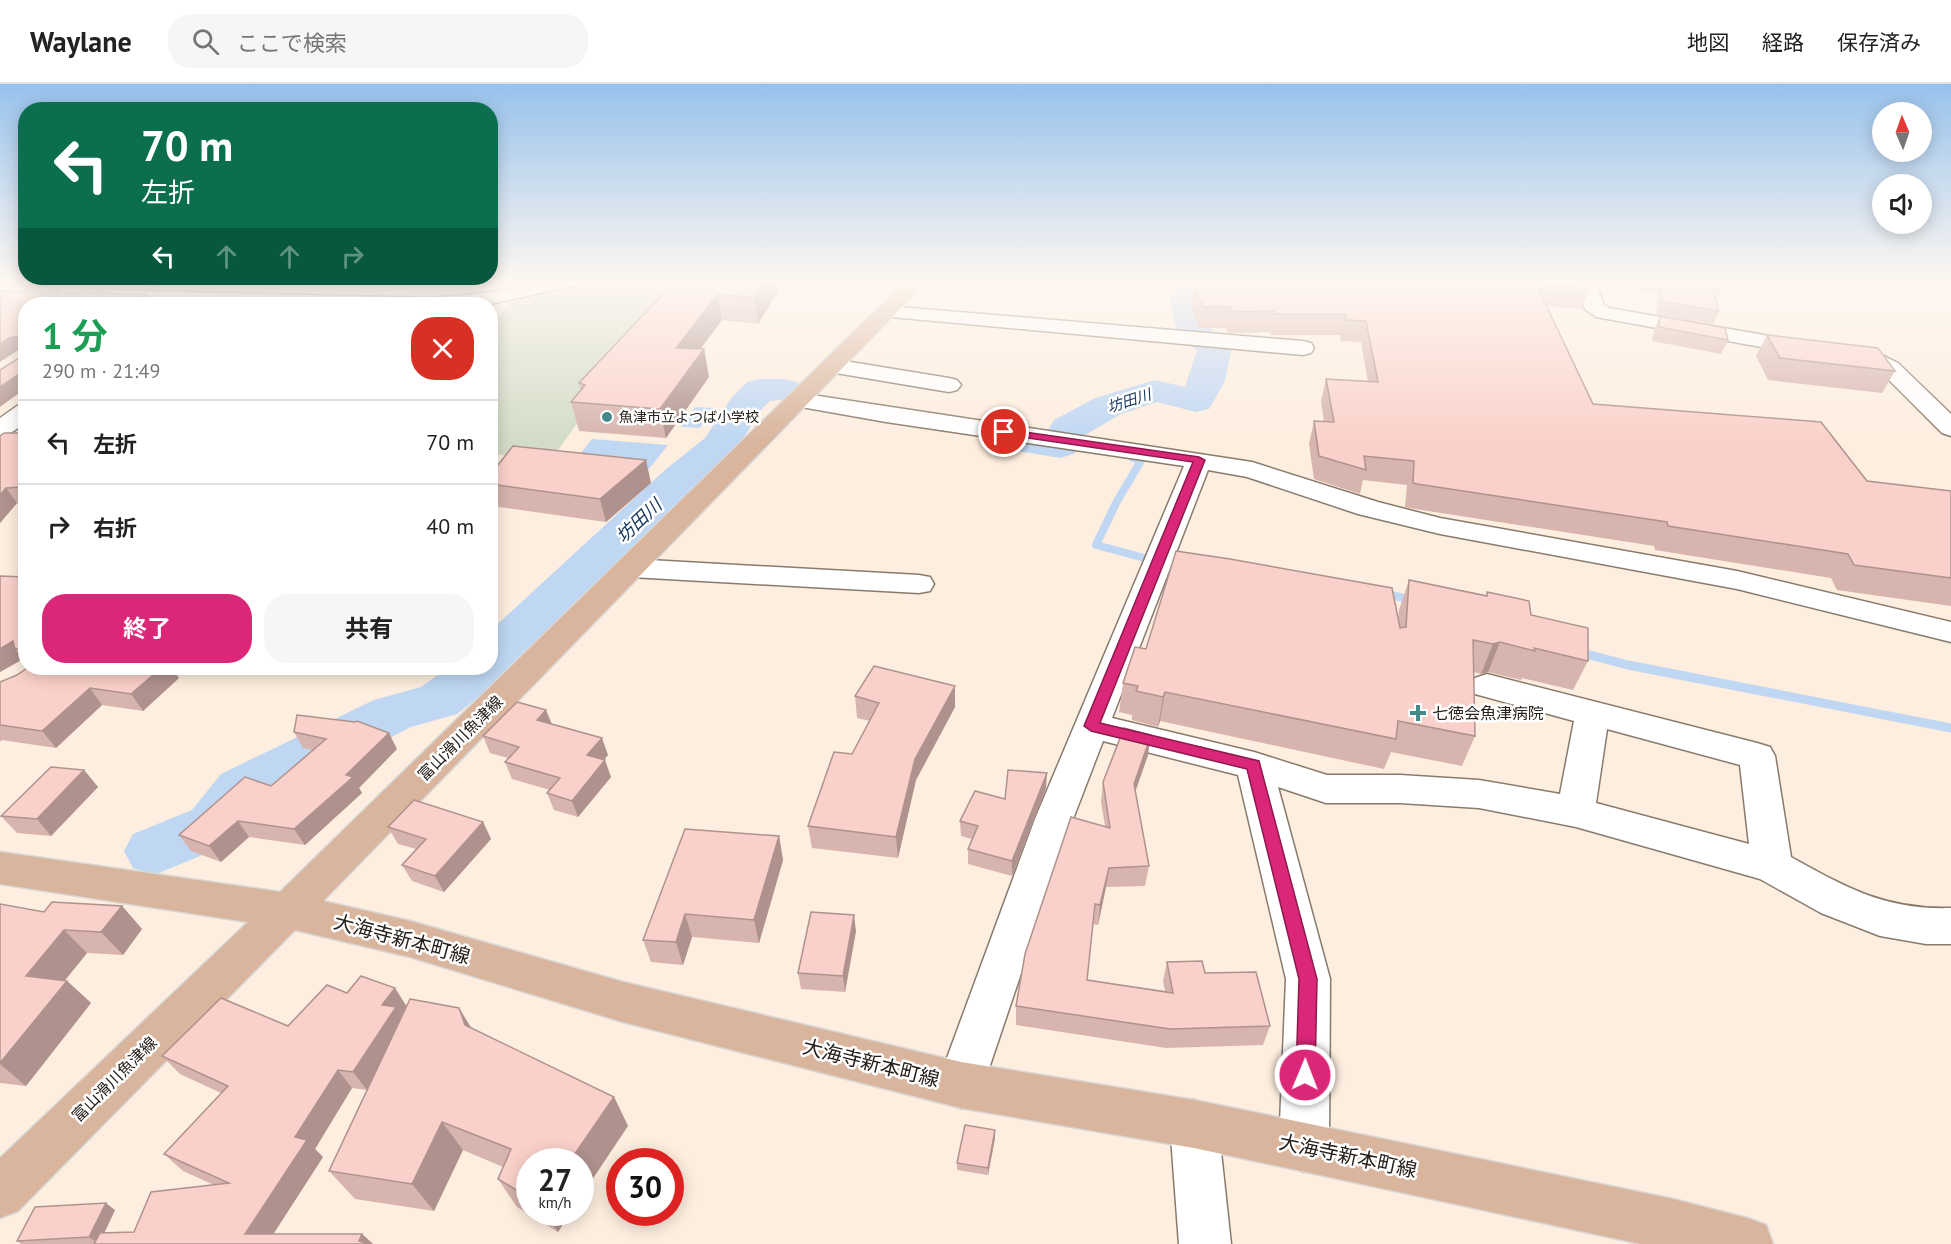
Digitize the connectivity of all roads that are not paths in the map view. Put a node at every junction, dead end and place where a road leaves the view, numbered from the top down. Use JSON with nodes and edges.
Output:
{"nodes":[{"id":1,"x":864,"y":334,"type":"edge"},
{"id":2,"x":1143,"y":334,"type":"edge"},
{"id":3,"x":1723,"y":334,"type":"edge"},
{"id":4,"x":1303,"y":348,"type":"dead end"},
{"id":5,"x":832,"y":366,"type":"junction"},
{"id":6,"x":949,"y":385,"type":"dead end"},
{"id":7,"x":799,"y":400,"type":"junction"},
{"id":8,"x":18,"y":417,"type":"edge"},
{"id":9,"x":1951,"y":428,"type":"edge"},
{"id":10,"x":0,"y":430,"type":"edge"},
{"id":11,"x":18,"y":432,"type":"edge"},
{"id":12,"x":1199,"y":460,"type":"junction"},
{"id":13,"x":631,"y":568,"type":"junction"},
{"id":14,"x":919,"y":584,"type":"dead end"},
{"id":15,"x":1951,"y":632,"type":"edge"},
{"id":16,"x":1487,"y":686,"type":"dead end"},
{"id":17,"x":1592,"y":715,"type":"junction"},
{"id":18,"x":1091,"y":726,"type":"junction"},
{"id":19,"x":1254,"y":765,"type":"junction"},
{"id":20,"x":1576,"y":812,"type":"junction"},
{"id":21,"x":1772,"y":866,"type":"junction"},
{"id":22,"x":0,"y":868,"type":"edge"},
{"id":23,"x":286,"y":910,"type":"junction"},
{"id":24,"x":1951,"y":926,"type":"edge"},
{"id":25,"x":961,"y":1085,"type":"junction"},
{"id":26,"x":1194,"y":1124,"type":"junction"},
{"id":27,"x":1304,"y":1147,"type":"junction"},
{"id":28,"x":0,"y":1193,"type":"edge"},
{"id":29,"x":1205,"y":1244,"type":"edge"},
{"id":30,"x":1747,"y":1244,"type":"edge"}],
"edges":[{"from":1,"to":5,"type":"main road","name":"富山滑川魚津線"},
{"from":2,"to":4,"type":"street"},
{"from":3,"to":9,"type":"street"},
{"from":5,"to":6,"type":"street"},
{"from":5,"to":7,"type":"main road","name":"富山滑川魚津線"},
{"from":7,"to":12,"type":"street"},
{"from":7,"to":13,"type":"main road","name":"富山滑川魚津線"},
{"from":8,"to":10,"type":"street"},
{"from":10,"to":11,"type":"street"},
{"from":12,"to":15,"type":"street"},
{"from":12,"to":18,"type":"street"},
{"from":13,"to":14,"type":"street"},
{"from":13,"to":23,"type":"main road","name":"富山滑川魚津線"},
{"from":16,"to":17,"type":"street"},
{"from":17,"to":20,"type":"street"},
{"from":17,"to":21,"type":"street"},
{"from":18,"to":19,"type":"street"},
{"from":18,"to":25,"type":"street"},
{"from":19,"to":20,"type":"street"},
{"from":19,"to":27,"type":"street"},
{"from":20,"to":21,"type":"street"},
{"from":21,"to":24,"type":"street"},
{"from":22,"to":23,"type":"main road","name":"大海寺新本町線"},
{"from":23,"to":25,"type":"main road","name":"大海寺新本町線"},
{"from":23,"to":28,"type":"main road","name":"富山滑川魚津線"},
{"from":25,"to":26,"type":"main road","name":"大海寺新本町線"},
{"from":26,"to":27,"type":"main road","name":"大海寺新本町線"},
{"from":26,"to":29,"type":"street"},
{"from":27,"to":30,"type":"main road","name":"大海寺新本町線"}]}
